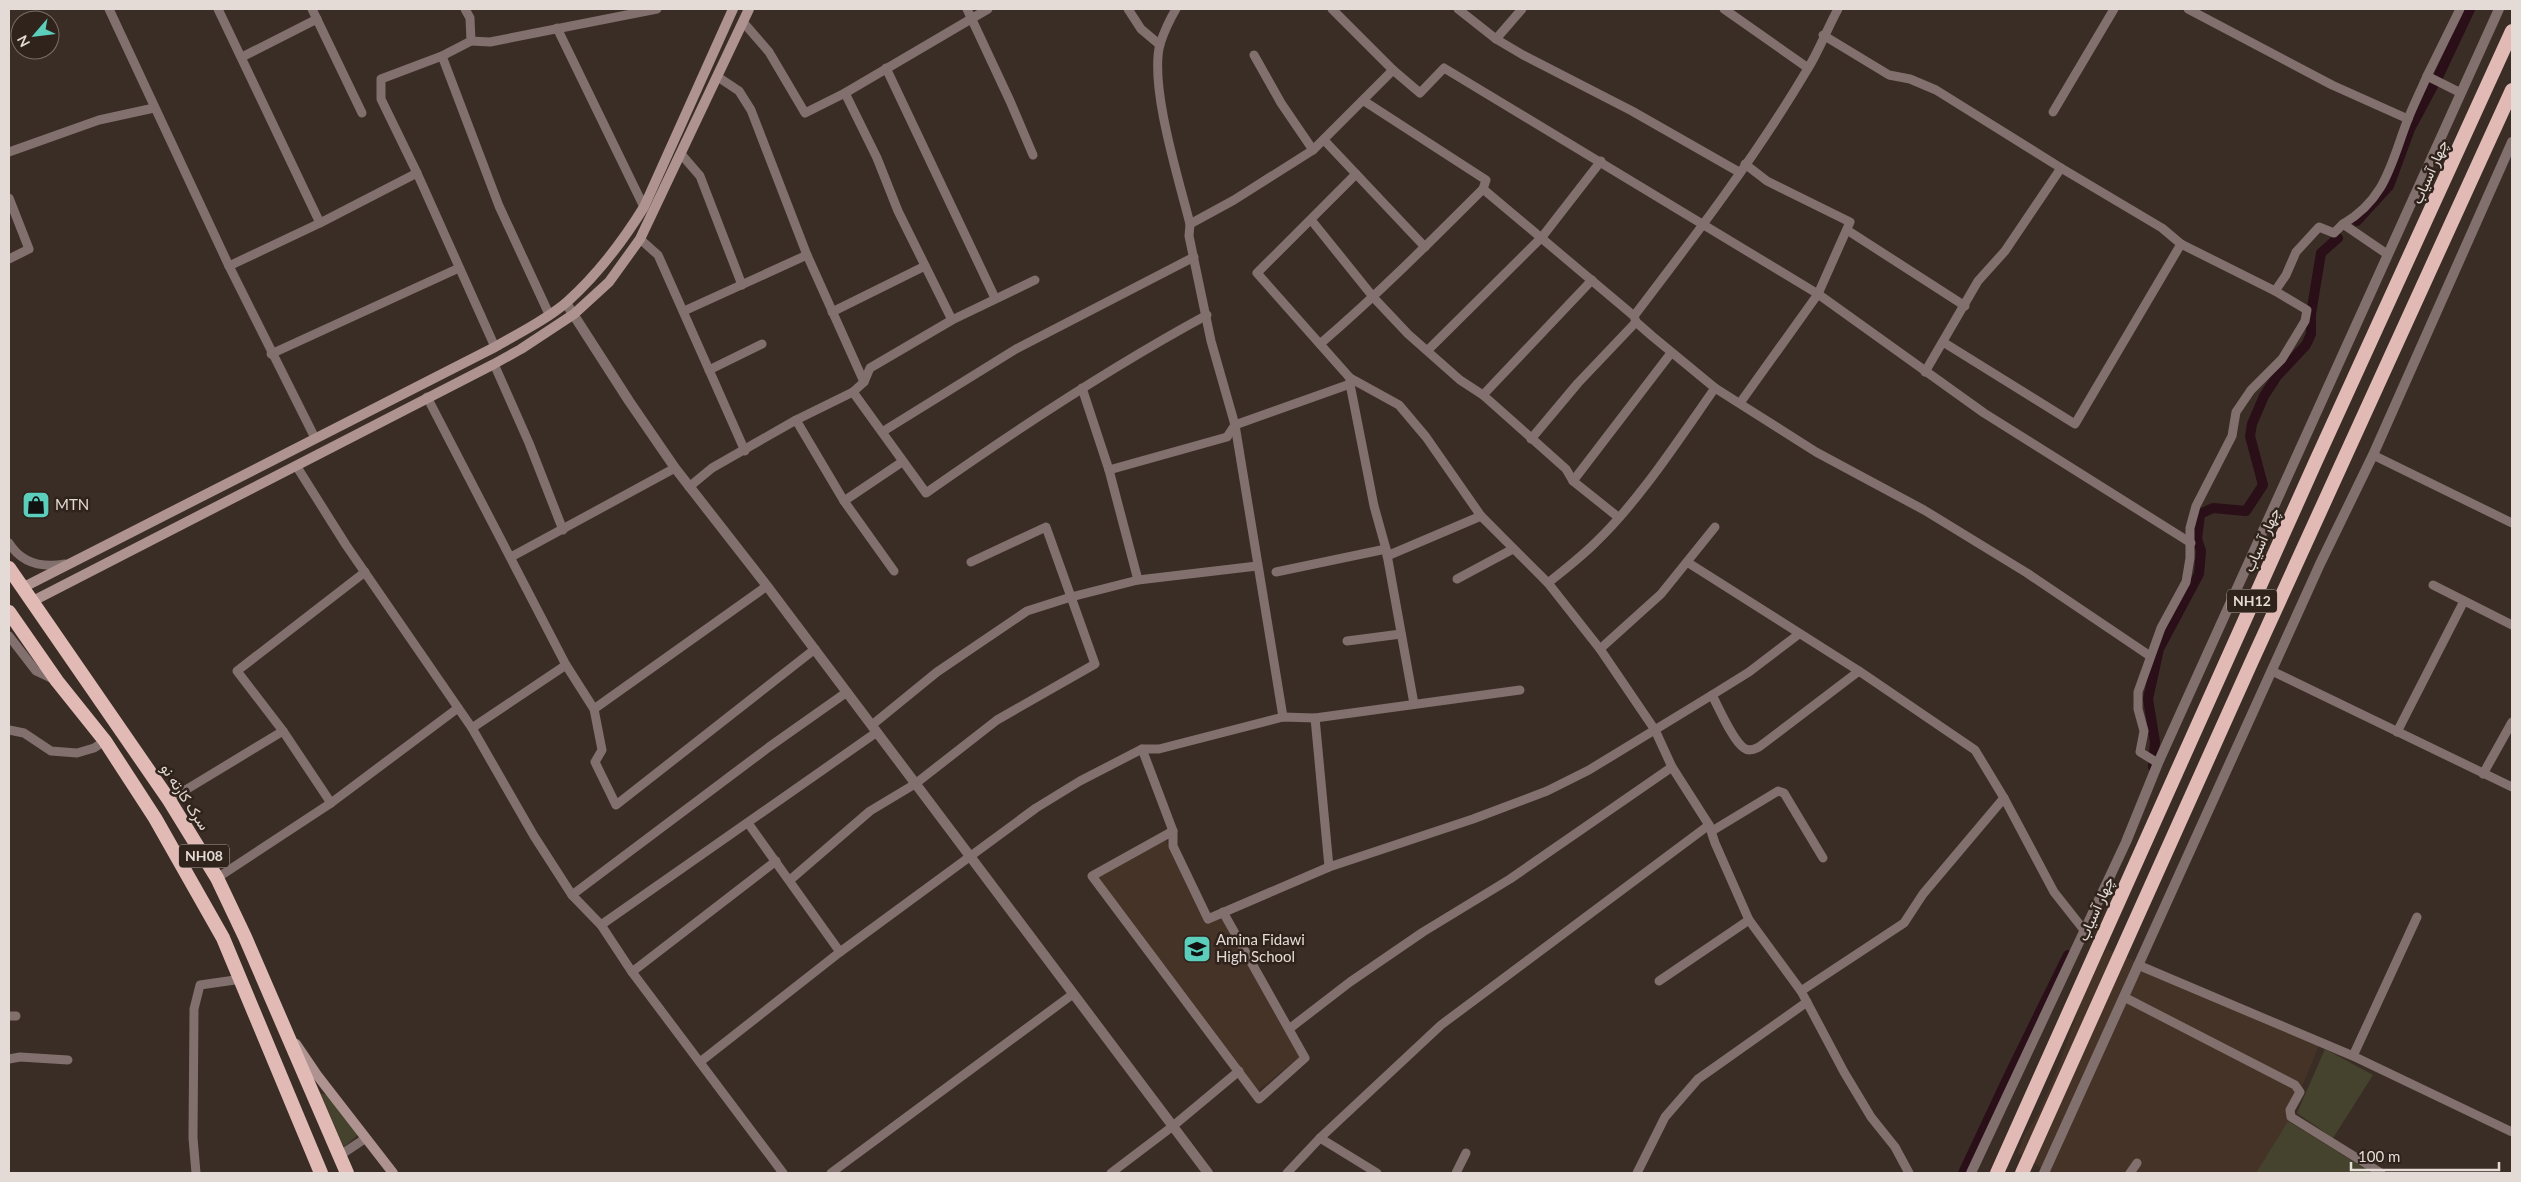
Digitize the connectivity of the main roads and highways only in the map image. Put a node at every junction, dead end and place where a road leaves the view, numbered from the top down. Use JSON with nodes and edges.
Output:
{"nodes":[{"id":1,"x":733,"y":9,"type":"edge"},
{"id":2,"x":749,"y":9,"type":"edge"},
{"id":3,"x":2512,"y":32,"type":"edge"},
{"id":4,"x":2512,"y":90,"type":"edge"},
{"id":5,"x":70,"y":563,"type":"junction"},
{"id":6,"x":9,"y":568,"type":"edge"},
{"id":7,"x":77,"y":577,"type":"junction"},
{"id":8,"x":22,"y":588,"type":"junction"},
{"id":9,"x":30,"y":602,"type":"junction"},
{"id":10,"x":9,"y":612,"type":"edge"},
{"id":11,"x":2229,"y":652,"type":"junction"},
{"id":12,"x":2250,"y":663,"type":"junction"},
{"id":13,"x":281,"y":1021,"type":"junction"},
{"id":14,"x":309,"y":1089,"type":"junction"},
{"id":15,"x":292,"y":1102,"type":"junction"},
{"id":16,"x":322,"y":1173,"type":"edge"},
{"id":17,"x":347,"y":1173,"type":"edge"},
{"id":18,"x":393,"y":1173,"type":"edge"},
{"id":19,"x":1997,"y":1173,"type":"edge"},
{"id":20,"x":2022,"y":1173,"type":"edge"}],
"edges":[{"from":1,"to":5,"type":"main road"},
{"from":2,"to":7,"type":"main road"},
{"from":3,"to":11,"type":"highway","name":"چهار آسیاب","number":"NH12"},
{"from":4,"to":12,"type":"highway","number":"NH12"},
{"from":5,"to":7,"type":"main road"},
{"from":5,"to":8,"type":"main road"},
{"from":6,"to":8,"type":"highway","name":"سرک کارته نو","number":"NH08"},
{"from":7,"to":9,"type":"main road"},
{"from":8,"to":9,"type":"highway","name":"سرک کارته نو","number":"NH08"},
{"from":9,"to":13,"type":"highway","name":"سرک کارته نو","number":"NH08"},
{"from":10,"to":15,"type":"highway","number":"NH08"},
{"from":11,"to":12,"type":"highway"},
{"from":11,"to":19,"type":"highway","name":"چهار آسیاب","number":"NH12"},
{"from":12,"to":20,"type":"highway","number":"NH12"},
{"from":13,"to":14,"type":"highway","name":"سرک کارته نو","number":"NH08"},
{"from":13,"to":18,"type":"main road"},
{"from":14,"to":15,"type":"highway"},
{"from":14,"to":17,"type":"highway","name":"سرک کارته نو","number":"NH08"},
{"from":15,"to":16,"type":"highway","number":"NH08"}]}
